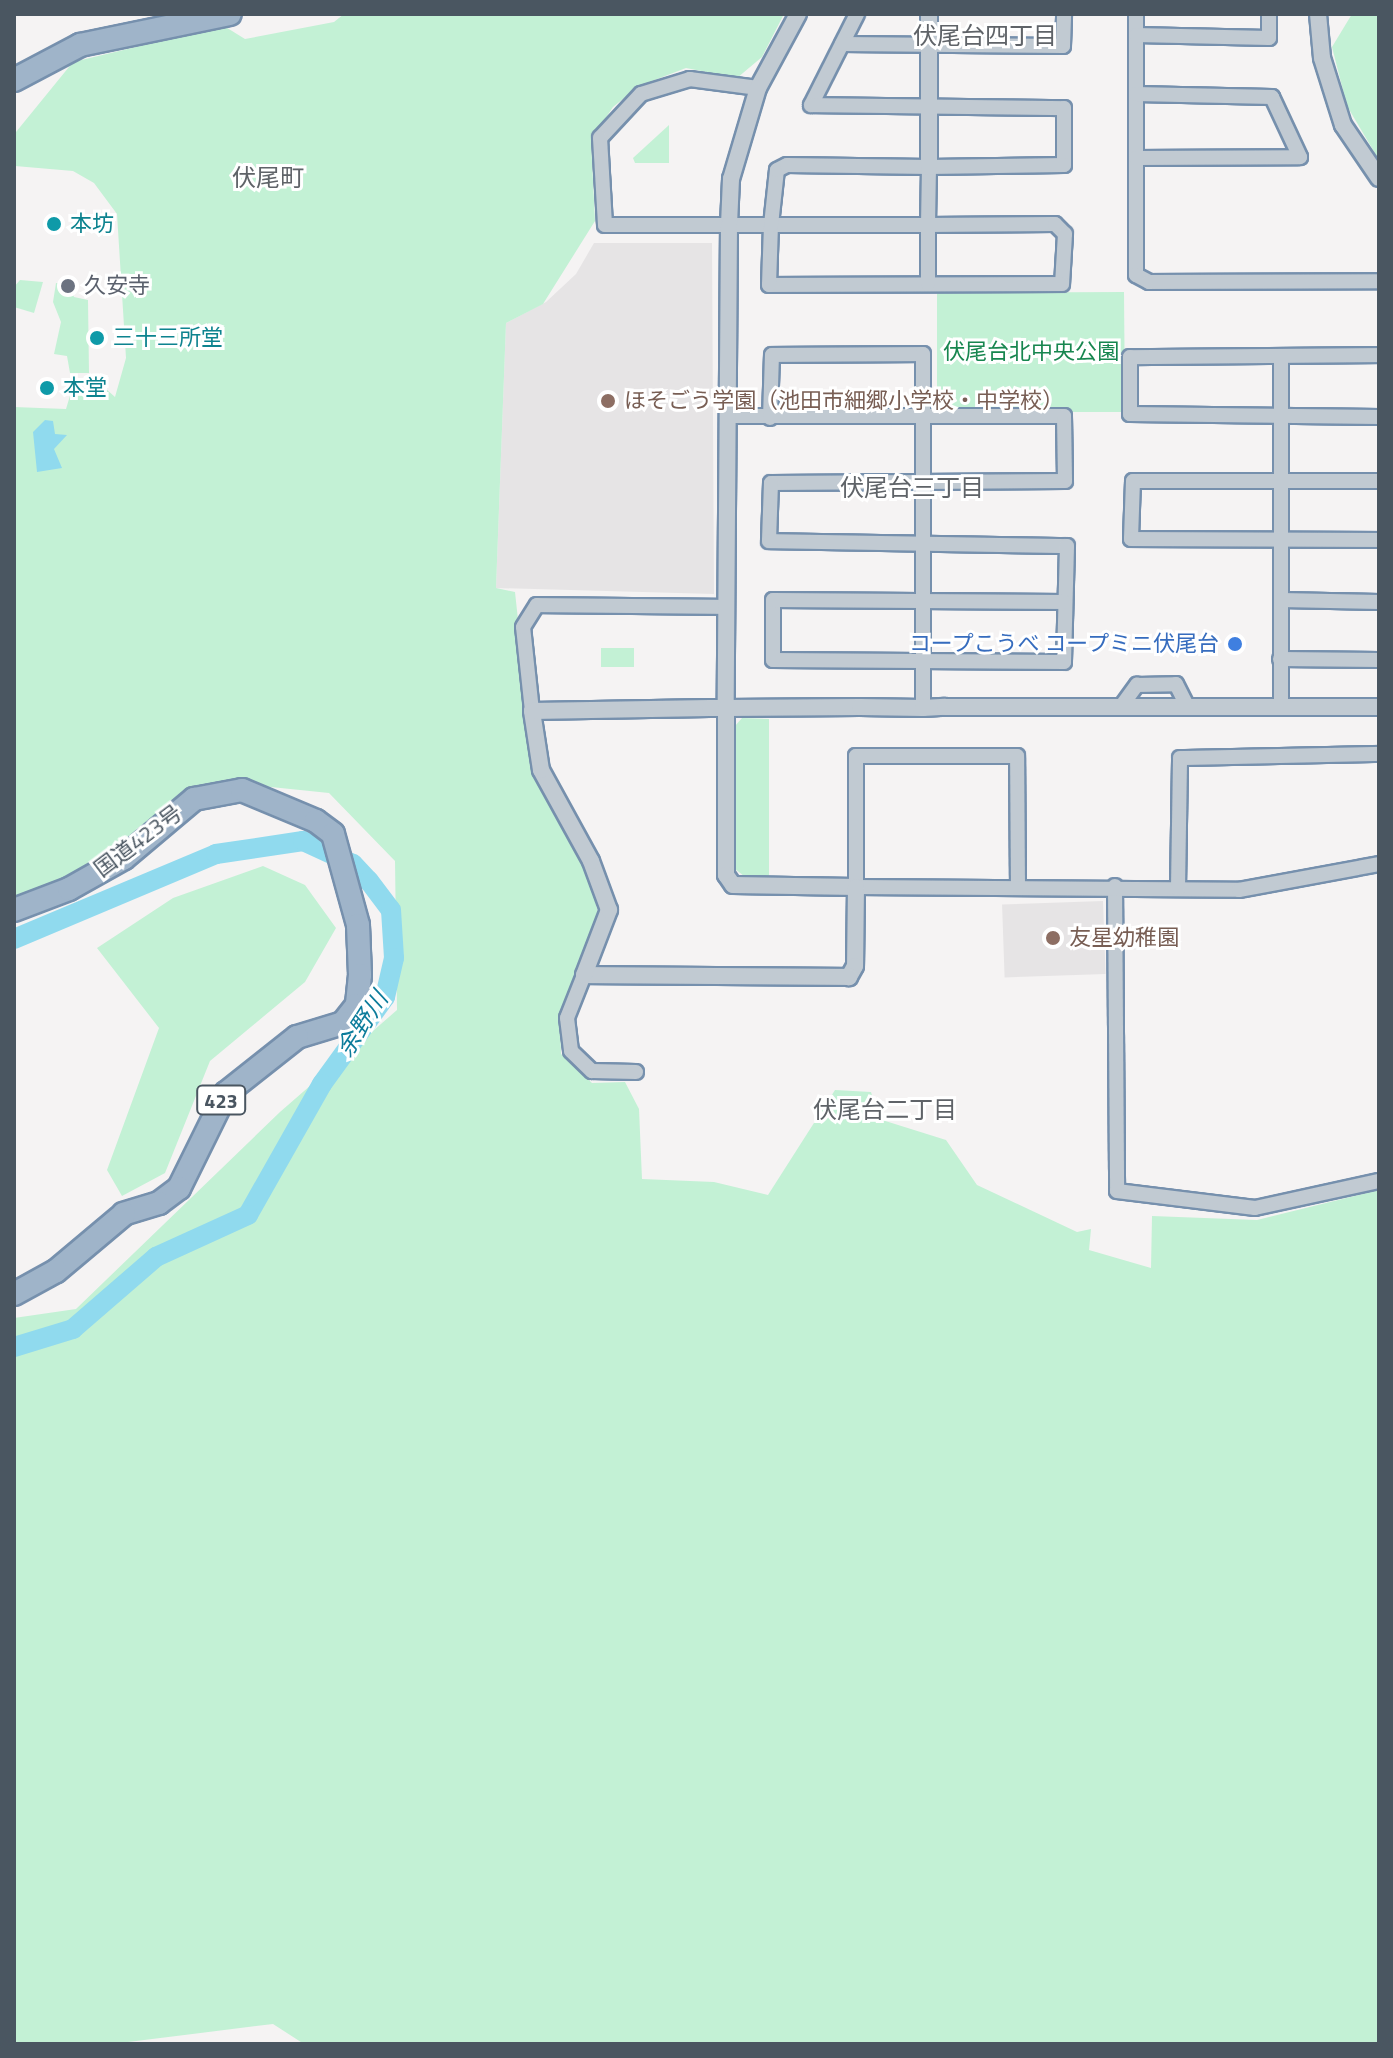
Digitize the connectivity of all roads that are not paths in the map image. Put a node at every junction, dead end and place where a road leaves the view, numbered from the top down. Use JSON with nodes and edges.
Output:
{"nodes":[{"id":1,"x":230,"y":14,"type":"edge"},
{"id":2,"x":798,"y":14,"type":"edge"},
{"id":3,"x":857,"y":14,"type":"edge"},
{"id":4,"x":929,"y":14,"type":"edge"},
{"id":5,"x":1064,"y":14,"type":"edge"},
{"id":6,"x":1136,"y":14,"type":"edge"},
{"id":7,"x":1269,"y":14,"type":"edge"},
{"id":8,"x":1318,"y":14,"type":"edge"},
{"id":9,"x":1136,"y":35,"type":"junction"},
{"id":10,"x":842,"y":44,"type":"junction"},
{"id":11,"x":929,"y":45,"type":"junction"},
{"id":12,"x":14,"y":80,"type":"edge"},
{"id":13,"x":758,"y":88,"type":"junction"},
{"id":14,"x":1136,"y":94,"type":"junction"},
{"id":15,"x":929,"y":107,"type":"junction"},
{"id":16,"x":1136,"y":158,"type":"junction"},
{"id":17,"x":929,"y":167,"type":"junction"},
{"id":18,"x":1379,"y":178,"type":"edge"},
{"id":19,"x":729,"y":225,"type":"junction"},
{"id":20,"x":771,"y":225,"type":"junction"},
{"id":21,"x":928,"y":225,"type":"junction"},
{"id":22,"x":1379,"y":281,"type":"edge"},
{"id":23,"x":928,"y":284,"type":"junction"},
{"id":24,"x":1379,"y":355,"type":"edge"},
{"id":25,"x":1281,"y":356,"type":"junction"},
{"id":26,"x":1279,"y":415,"type":"junction"},
{"id":27,"x":729,"y":416,"type":"junction"},
{"id":28,"x":923,"y":417,"type":"junction"},
{"id":29,"x":1379,"y":417,"type":"edge"},
{"id":30,"x":770,"y":418,"type":"junction"},
{"id":31,"x":1281,"y":481,"type":"junction"},
{"id":32,"x":1379,"y":481,"type":"edge"},
{"id":33,"x":923,"y":482,"type":"junction"},
{"id":34,"x":923,"y":540,"type":"junction"},
{"id":35,"x":1282,"y":540,"type":"junction"},
{"id":36,"x":1379,"y":540,"type":"edge"},
{"id":37,"x":923,"y":600,"type":"junction"},
{"id":38,"x":1281,"y":600,"type":"junction"},
{"id":39,"x":1064,"y":602,"type":"junction"},
{"id":40,"x":1379,"y":602,"type":"edge"},
{"id":41,"x":727,"y":607,"type":"junction"},
{"id":42,"x":1280,"y":659,"type":"junction"},
{"id":43,"x":923,"y":660,"type":"junction"},
{"id":44,"x":1379,"y":660,"type":"edge"},
{"id":45,"x":1281,"y":707,"type":"junction"},
{"id":46,"x":1379,"y":707,"type":"edge"},
{"id":47,"x":726,"y":708,"type":"junction"},
{"id":48,"x":923,"y":708,"type":"junction"},
{"id":49,"x":1120,"y":708,"type":"junction"},
{"id":50,"x":1188,"y":708,"type":"junction"},
{"id":51,"x":532,"y":711,"type":"junction"},
{"id":52,"x":1379,"y":754,"type":"edge"},
{"id":53,"x":1379,"y":864,"type":"edge"},
{"id":54,"x":1115,"y":886,"type":"junction"},
{"id":55,"x":856,"y":887,"type":"junction"},
{"id":56,"x":1018,"y":887,"type":"junction"},
{"id":57,"x":1178,"y":888,"type":"junction"},
{"id":58,"x":14,"y":910,"type":"edge"},
{"id":59,"x":584,"y":975,"type":"junction"},
{"id":60,"x":636,"y":1072,"type":"dead end"},
{"id":61,"x":1379,"y":1181,"type":"edge"},
{"id":62,"x":14,"y":1294,"type":"edge"}],
"edges":[{"from":1,"to":12,"type":"highway"},
{"from":2,"to":13,"type":"street"},
{"from":3,"to":10,"type":"street"},
{"from":4,"to":11,"type":"street"},
{"from":5,"to":11,"type":"street"},
{"from":6,"to":9,"type":"street"},
{"from":7,"to":9,"type":"street"},
{"from":8,"to":18,"type":"street"},
{"from":9,"to":14,"type":"street"},
{"from":10,"to":11,"type":"street"},
{"from":10,"to":15,"type":"street"},
{"from":11,"to":15,"type":"street"},
{"from":13,"to":19,"type":"street"},
{"from":13,"to":19,"type":"street"},
{"from":14,"to":16,"type":"street"},
{"from":14,"to":16,"type":"street"},
{"from":15,"to":17,"type":"street"},
{"from":15,"to":17,"type":"street"},
{"from":16,"to":22,"type":"street"},
{"from":17,"to":20,"type":"street"},
{"from":17,"to":21,"type":"street"},
{"from":19,"to":20,"type":"street"},
{"from":19,"to":27,"type":"street"},
{"from":20,"to":21,"type":"street"},
{"from":20,"to":23,"type":"street"},
{"from":21,"to":23,"type":"street"},
{"from":21,"to":23,"type":"street"},
{"from":24,"to":25,"type":"street"},
{"from":25,"to":26,"type":"street"},
{"from":25,"to":26,"type":"street"},
{"from":26,"to":29,"type":"street"},
{"from":26,"to":31,"type":"street"},
{"from":27,"to":30,"type":"street"},
{"from":27,"to":41,"type":"street"},
{"from":28,"to":30,"type":"street"},
{"from":28,"to":30,"type":"street"},
{"from":28,"to":33,"type":"street"},
{"from":28,"to":33,"type":"street"},
{"from":31,"to":32,"type":"street"},
{"from":31,"to":35,"type":"street"},
{"from":31,"to":35,"type":"street"},
{"from":33,"to":34,"type":"street"},
{"from":33,"to":34,"type":"street"},
{"from":34,"to":37,"type":"street"},
{"from":34,"to":39,"type":"street"},
{"from":35,"to":36,"type":"street"},
{"from":35,"to":38,"type":"street"},
{"from":37,"to":39,"type":"street"},
{"from":37,"to":43,"type":"street"},
{"from":37,"to":43,"type":"street"},
{"from":38,"to":40,"type":"street"},
{"from":38,"to":42,"type":"street"},
{"from":39,"to":43,"type":"street"},
{"from":41,"to":47,"type":"street"},
{"from":41,"to":51,"type":"street"},
{"from":42,"to":44,"type":"street"},
{"from":42,"to":45,"type":"street"},
{"from":43,"to":48,"type":"street"},
{"from":45,"to":46,"type":"street"},
{"from":45,"to":50,"type":"street"},
{"from":47,"to":48,"type":"street"},
{"from":47,"to":51,"type":"street"},
{"from":47,"to":55,"type":"street"},
{"from":48,"to":49,"type":"street"},
{"from":49,"to":50,"type":"street"},
{"from":49,"to":50,"type":"street"},
{"from":51,"to":59,"type":"street"},
{"from":52,"to":57,"type":"street"},
{"from":53,"to":57,"type":"street"},
{"from":54,"to":56,"type":"street"},
{"from":54,"to":57,"type":"street"},
{"from":54,"to":61,"type":"street"},
{"from":55,"to":56,"type":"street"},
{"from":55,"to":56,"type":"street"},
{"from":55,"to":59,"type":"street"},
{"from":58,"to":62,"type":"highway","name":"国道423号","number":"423"},
{"from":59,"to":60,"type":"street"}]}
